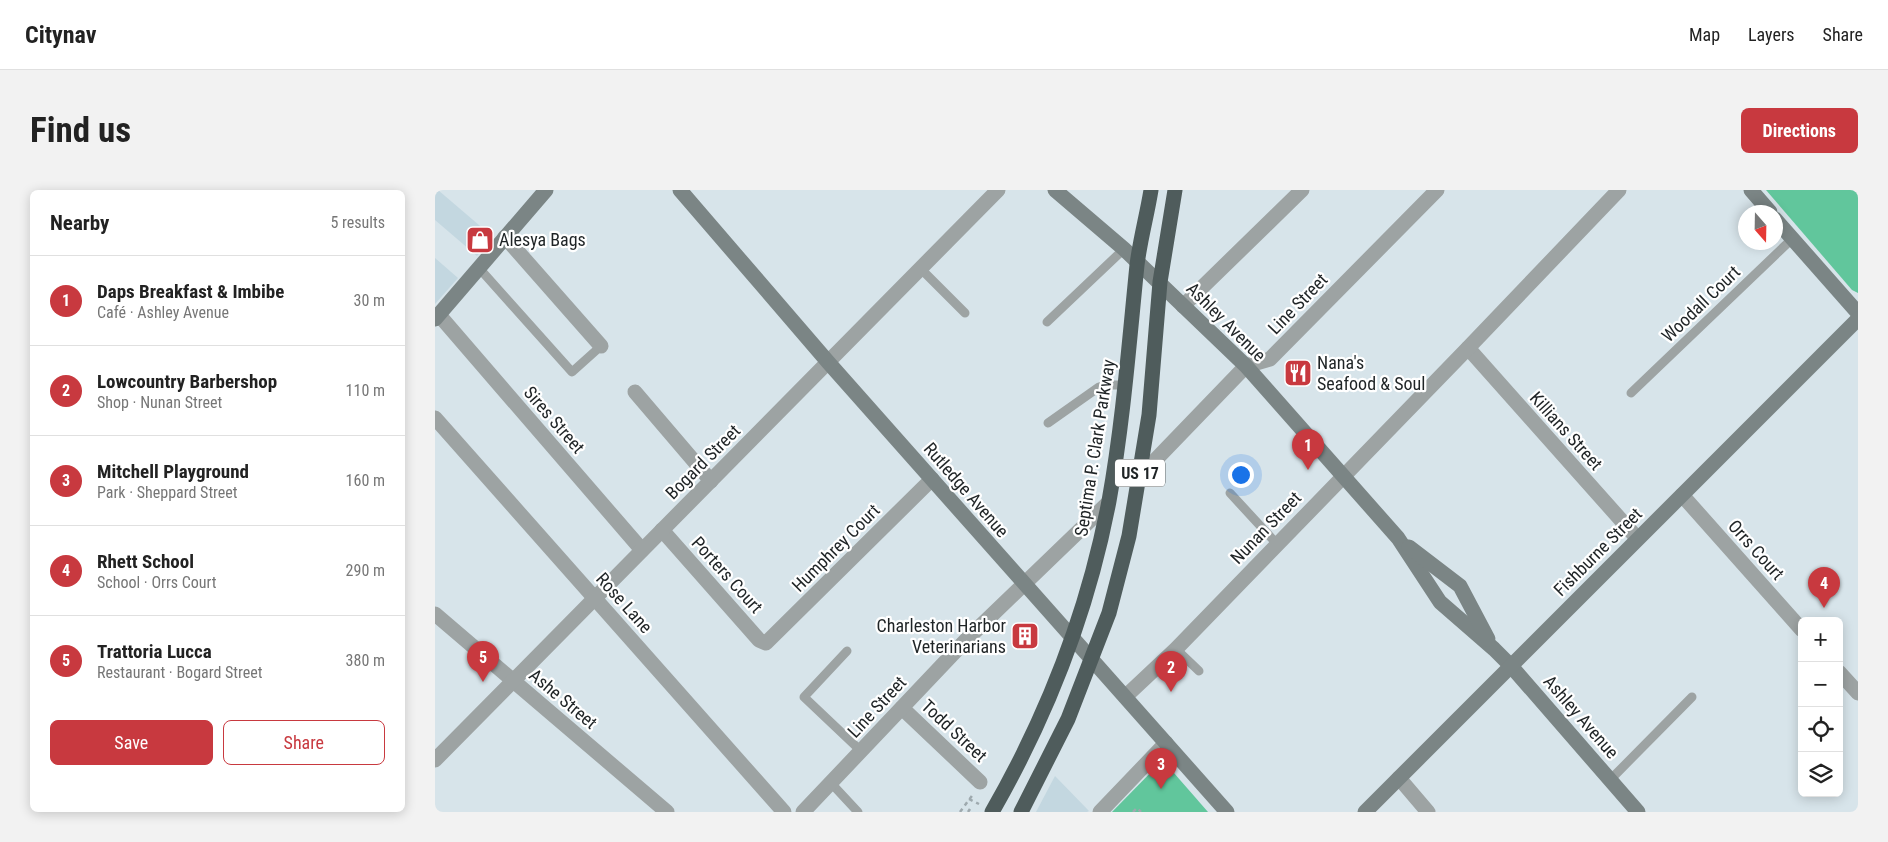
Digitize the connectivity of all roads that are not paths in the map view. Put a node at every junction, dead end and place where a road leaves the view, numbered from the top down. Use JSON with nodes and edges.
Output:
{"nodes":[{"id":1,"x":546,"y":190,"type":"edge"},
{"id":2,"x":680,"y":190,"type":"edge"},
{"id":3,"x":998,"y":190,"type":"edge"},
{"id":4,"x":1055,"y":190,"type":"edge"},
{"id":5,"x":1151,"y":190,"type":"edge"},
{"id":6,"x":1175,"y":190,"type":"edge"},
{"id":7,"x":1302,"y":190,"type":"edge"},
{"id":8,"x":1437,"y":190,"type":"edge"},
{"id":9,"x":1619,"y":190,"type":"edge"},
{"id":10,"x":1751,"y":190,"type":"edge"},
{"id":11,"x":1764,"y":205,"type":"edge"},
{"id":12,"x":1783,"y":227,"type":"edge"},
{"id":13,"x":505,"y":237,"type":"junction"},
{"id":14,"x":1793,"y":238,"type":"junction"},
{"id":15,"x":1124,"y":249,"type":"junction"},
{"id":16,"x":1138,"y":262,"type":"junction"},
{"id":17,"x":479,"y":268,"type":"junction"},
{"id":18,"x":920,"y":268,"type":"junction"},
{"id":19,"x":1160,"y":282,"type":"junction"},
{"id":20,"x":1183,"y":306,"type":"junction"},
{"id":21,"x":965,"y":313,"type":"dead end"},
{"id":22,"x":1858,"y":313,"type":"edge"},
{"id":23,"x":437,"y":317,"type":"edge"},
{"id":24,"x":1858,"y":319,"type":"edge"},
{"id":25,"x":1047,"y":322,"type":"dead end"},
{"id":26,"x":601,"y":346,"type":"joint"},
{"id":27,"x":1468,"y":348,"type":"junction"},
{"id":28,"x":828,"y":362,"type":"junction"},
{"id":29,"x":1246,"y":366,"type":"junction"},
{"id":30,"x":1125,"y":385,"type":"junction"},
{"id":31,"x":635,"y":392,"type":"dead end"},
{"id":32,"x":1631,"y":393,"type":"dead end"},
{"id":33,"x":435,"y":418,"type":"edge"},
{"id":34,"x":1048,"y":423,"type":"dead end"},
{"id":35,"x":1343,"y":475,"type":"junction"},
{"id":36,"x":1139,"y":477,"type":"junction"},
{"id":37,"x":932,"y":479,"type":"junction"},
{"id":38,"x":711,"y":481,"type":"junction"},
{"id":39,"x":1230,"y":493,"type":"dead end"},
{"id":40,"x":1681,"y":495,"type":"junction"},
{"id":41,"x":1109,"y":503,"type":"junction"},
{"id":42,"x":661,"y":530,"type":"junction"},
{"id":43,"x":1398,"y":538,"type":"junction"},
{"id":44,"x":1637,"y":538,"type":"junction"},
{"id":45,"x":1277,"y":544,"type":"junction"},
{"id":46,"x":642,"y":550,"type":"junction"},
{"id":47,"x":1023,"y":584,"type":"junction"},
{"id":48,"x":595,"y":598,"type":"junction"},
{"id":49,"x":435,"y":614,"type":"edge"},
{"id":50,"x":1798,"y":626,"type":"edge"},
{"id":51,"x":1073,"y":638,"type":"junction"},
{"id":52,"x":766,"y":643,"type":"joint"},
{"id":53,"x":1176,"y":649,"type":"junction"},
{"id":54,"x":1494,"y":649,"type":"junction"},
{"id":55,"x":847,"y":651,"type":"dead end"},
{"id":56,"x":1092,"y":658,"type":"junction"},
{"id":57,"x":1511,"y":666,"type":"junction"},
{"id":58,"x":1199,"y":671,"type":"dead end"},
{"id":59,"x":1843,"y":676,"type":"edge"},
{"id":60,"x":513,"y":681,"type":"junction"},
{"id":61,"x":1858,"y":693,"type":"edge"},
{"id":62,"x":1125,"y":696,"type":"junction"},
{"id":63,"x":1692,"y":697,"type":"dead end"},
{"id":64,"x":902,"y":708,"type":"junction"},
{"id":65,"x":1166,"y":743,"type":"junction"},
{"id":66,"x":861,"y":750,"type":"junction"},
{"id":67,"x":435,"y":760,"type":"edge"},
{"id":68,"x":1399,"y":778,"type":"junction"},
{"id":69,"x":1611,"y":780,"type":"junction"},
{"id":70,"x":831,"y":784,"type":"junction"},
{"id":71,"x":978,"y":786,"type":"road end"},
{"id":72,"x":986,"y":808,"type":"edge"},
{"id":73,"x":667,"y":812,"type":"edge"},
{"id":74,"x":784,"y":812,"type":"edge"},
{"id":75,"x":803,"y":812,"type":"edge"},
{"id":76,"x":858,"y":812,"type":"edge"},
{"id":77,"x":1021,"y":812,"type":"edge"},
{"id":78,"x":1100,"y":812,"type":"edge"},
{"id":79,"x":1227,"y":812,"type":"edge"},
{"id":80,"x":1365,"y":812,"type":"edge"},
{"id":81,"x":1429,"y":812,"type":"edge"},
{"id":82,"x":1638,"y":812,"type":"edge"}],
"edges":[{"from":1,"to":13,"type":"street"},
{"from":2,"to":28,"type":"street","name":"Rutledge Avenue"},
{"from":3,"to":18,"type":"street","name":"Bogard Street"},
{"from":4,"to":15,"type":"street","name":"Ashley Avenue"},
{"from":5,"to":16,"type":"highway","name":"Septima P. Clark Parkway","number":"US 17"},
{"from":6,"to":19,"type":"highway","number":"US 17"},
{"from":7,"to":20,"type":"street"},
{"from":8,"to":29,"type":"street","name":"Line Street"},
{"from":9,"to":27,"type":"street","name":"Nunan Street"},
{"from":10,"to":11,"type":"street"},
{"from":12,"to":14,"type":"street"},
{"from":13,"to":17,"type":"street"},
{"from":13,"to":26,"type":"street"},
{"from":14,"to":22,"type":"street"},
{"from":14,"to":32,"type":"lane","name":"Woodall Court"},
{"from":15,"to":16,"type":"street","name":"Ashley Avenue"},
{"from":15,"to":25,"type":"lane"},
{"from":16,"to":19,"type":"street","name":"Ashley Avenue"},
{"from":16,"to":30,"type":"highway","name":"Septima P. Clark Parkway","number":"US 17"},
{"from":17,"to":23,"type":"street"},
{"from":17,"to":26,"type":"lane"},
{"from":18,"to":21,"type":"lane"},
{"from":18,"to":28,"type":"street","name":"Bogard Street"},
{"from":19,"to":20,"type":"street","name":"Ashley Avenue"},
{"from":19,"to":36,"type":"highway","number":"US 17"},
{"from":20,"to":29,"type":"street","name":"Ashley Avenue"},
{"from":23,"to":46,"type":"street","name":"Sires Street"},
{"from":24,"to":40,"type":"street","name":"Fishburne Street"},
{"from":27,"to":35,"type":"street","name":"Nunan Street"},
{"from":27,"to":44,"type":"street","name":"Killians Street"},
{"from":28,"to":37,"type":"street","name":"Rutledge Avenue"},
{"from":28,"to":38,"type":"street","name":"Bogard Street"},
{"from":29,"to":35,"type":"street","name":"Ashley Avenue"},
{"from":29,"to":36,"type":"street"},
{"from":30,"to":34,"type":"lane"},
{"from":30,"to":41,"type":"highway","name":"Septima P. Clark Parkway","number":"US 17"},
{"from":31,"to":38,"type":"street"},
{"from":33,"to":48,"type":"street","name":"Rose Lane"},
{"from":35,"to":43,"type":"street","name":"Ashley Avenue"},
{"from":35,"to":45,"type":"street","name":"Nunan Street"},
{"from":36,"to":56,"type":"highway","number":"US 17"},
{"from":37,"to":47,"type":"street","name":"Rutledge Avenue"},
{"from":37,"to":52,"type":"street","name":"Humphrey Court"},
{"from":38,"to":42,"type":"street","name":"Bogard Street"},
{"from":39,"to":45,"type":"lane"},
{"from":40,"to":44,"type":"street","name":"Fishburne Street"},
{"from":40,"to":50,"type":"street","name":"Orrs Court"},
{"from":41,"to":47,"type":"street","name":"Line Street"},
{"from":41,"to":51,"type":"highway","name":"Septima P. Clark Parkway","number":"US 17"},
{"from":42,"to":46,"type":"street","name":"Bogard Street"},
{"from":42,"to":52,"type":"street","name":"Porters Court"},
{"from":43,"to":54,"type":"street","name":"Ashley Avenue"},
{"from":43,"to":54,"type":"street","name":"Ashley Avenue"},
{"from":44,"to":57,"type":"street","name":"Fishburne Street"},
{"from":45,"to":53,"type":"street","name":"Nunan Street"},
{"from":46,"to":48,"type":"street","name":"Bogard Street"},
{"from":47,"to":51,"type":"street","name":"Rutledge Avenue"},
{"from":47,"to":64,"type":"street","name":"Line Street"},
{"from":48,"to":60,"type":"street","name":"Bogard Street"},
{"from":48,"to":74,"type":"street","name":"Rose Lane"},
{"from":49,"to":60,"type":"street","name":"Ashe Street"},
{"from":51,"to":56,"type":"street","name":"Rutledge Avenue"},
{"from":51,"to":72,"type":"highway","name":"Septima P. Clark Parkway","number":"US 17"},
{"from":53,"to":58,"type":"lane"},
{"from":53,"to":62,"type":"street","name":"Nunan Street"},
{"from":54,"to":57,"type":"street","name":"Ashley Avenue"},
{"from":55,"to":66,"type":"lane"},
{"from":56,"to":62,"type":"street","name":"Rutledge Avenue"},
{"from":56,"to":77,"type":"highway","number":"US 17"},
{"from":57,"to":68,"type":"street","name":"Fishburne Street"},
{"from":57,"to":69,"type":"street","name":"Ashley Avenue"},
{"from":59,"to":61,"type":"street"},
{"from":60,"to":67,"type":"street","name":"Bogard Street"},
{"from":60,"to":73,"type":"street","name":"Ashe Street"},
{"from":62,"to":65,"type":"street","name":"Rutledge Avenue"},
{"from":63,"to":69,"type":"lane"},
{"from":64,"to":66,"type":"street","name":"Line Street"},
{"from":64,"to":71,"type":"street","name":"Todd Street"},
{"from":65,"to":78,"type":"street"},
{"from":65,"to":79,"type":"street","name":"Rutledge Avenue"},
{"from":66,"to":70,"type":"street","name":"Line Street"},
{"from":68,"to":80,"type":"street","name":"Fishburne Street"},
{"from":68,"to":81,"type":"street"},
{"from":69,"to":82,"type":"street","name":"Ashley Avenue"},
{"from":70,"to":75,"type":"street","name":"Line Street"},
{"from":70,"to":76,"type":"lane"}]}
